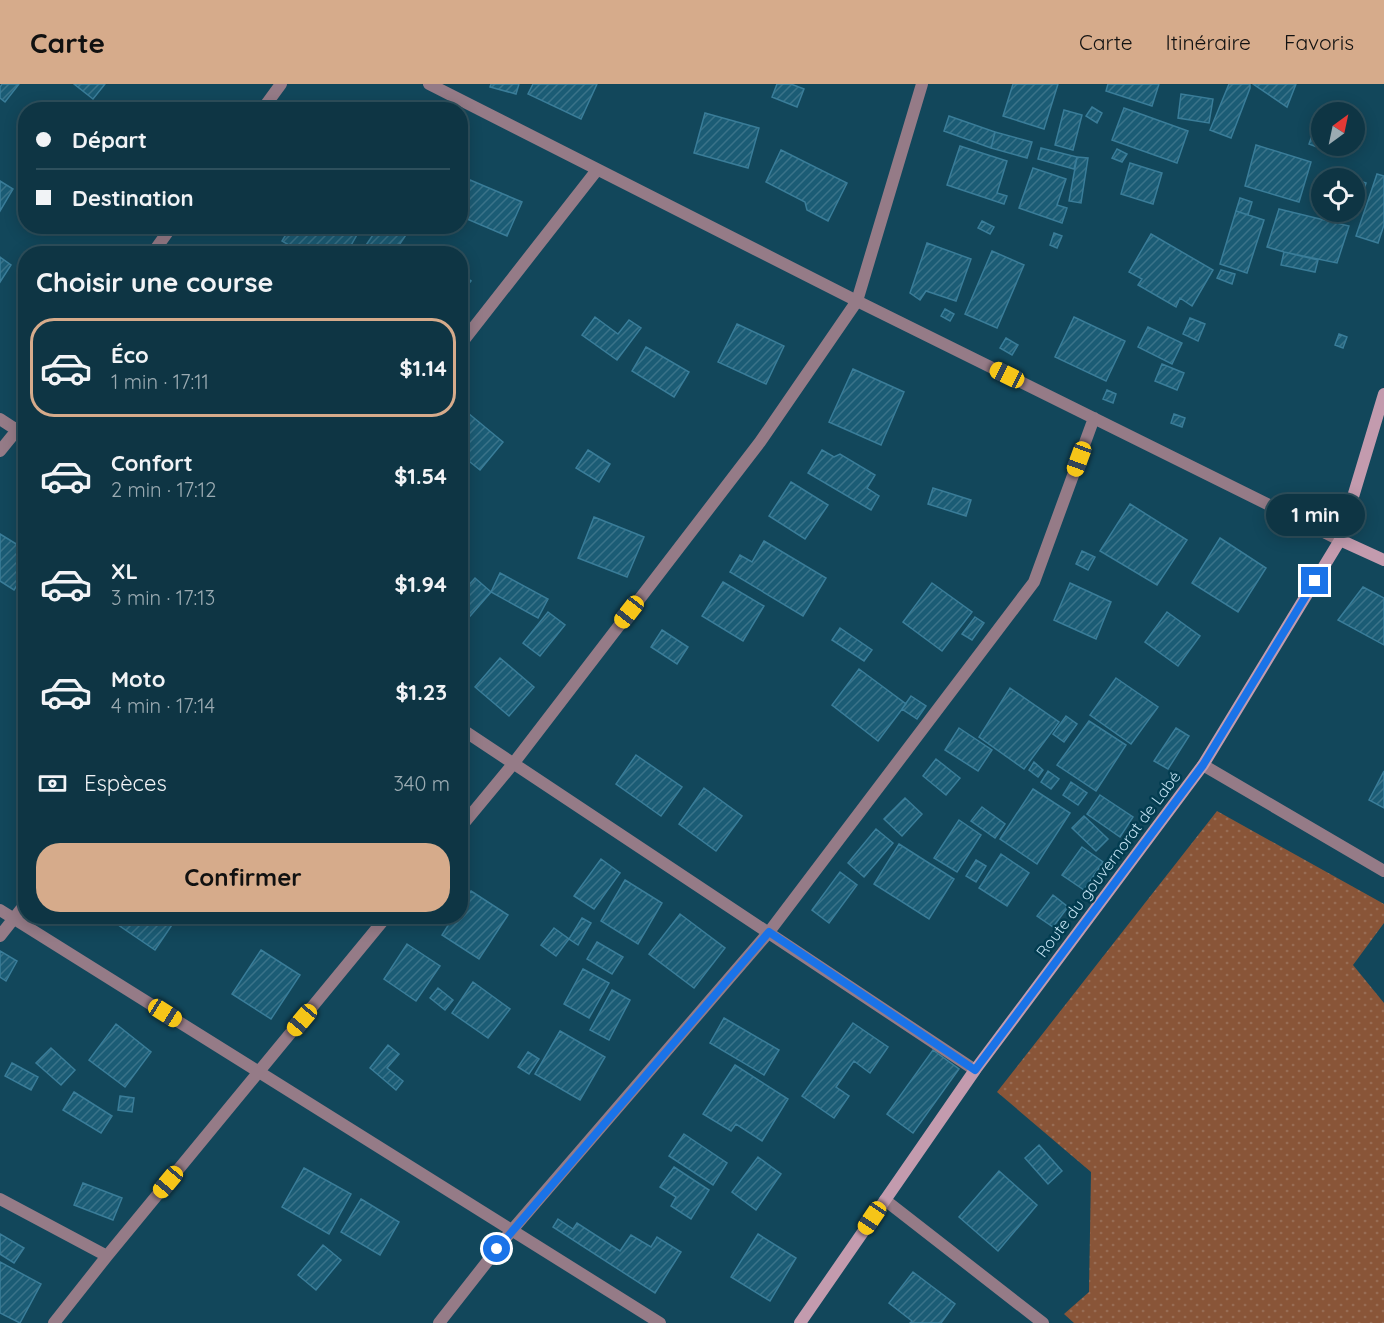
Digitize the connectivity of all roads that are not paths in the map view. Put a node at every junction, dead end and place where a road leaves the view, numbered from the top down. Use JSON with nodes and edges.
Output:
{"nodes":[{"id":1,"x":281,"y":84,"type":"edge"},
{"id":2,"x":429,"y":84,"type":"edge"},
{"id":3,"x":922,"y":84,"type":"edge"},
{"id":4,"x":268,"y":102,"type":"edge"},
{"id":5,"x":464,"y":102,"type":"edge"},
{"id":6,"x":468,"y":104,"type":"edge"},
{"id":7,"x":597,"y":170,"type":"junction"},
{"id":8,"x":857,"y":301,"type":"junction"},
{"id":9,"x":468,"y":335,"type":"edge"},
{"id":10,"x":1384,"y":394,"type":"edge"},
{"id":11,"x":1094,"y":417,"type":"junction"},
{"id":12,"x":0,"y":419,"type":"edge"},
{"id":13,"x":18,"y":431,"type":"edge"},
{"id":14,"x":18,"y":436,"type":"edge"},
{"id":15,"x":0,"y":452,"type":"edge"},
{"id":16,"x":1340,"y":540,"type":"junction"},
{"id":17,"x":1384,"y":560,"type":"edge"},
{"id":18,"x":468,"y":733,"type":"edge"},
{"id":19,"x":513,"y":764,"type":"junction"},
{"id":20,"x":1203,"y":765,"type":"junction"},
{"id":21,"x":468,"y":818,"type":"edge"},
{"id":22,"x":1384,"y":871,"type":"edge"},
{"id":23,"x":0,"y":910,"type":"edge"},
{"id":24,"x":18,"y":914,"type":"edge"},
{"id":25,"x":14,"y":919,"type":"junction"},
{"id":26,"x":18,"y":921,"type":"edge"},
{"id":27,"x":22,"y":924,"type":"edge"},
{"id":28,"x":380,"y":924,"type":"edge"},
{"id":29,"x":769,"y":932,"type":"junction"},
{"id":30,"x":0,"y":936,"type":"edge"},
{"id":31,"x":975,"y":1070,"type":"junction"},
{"id":32,"x":259,"y":1072,"type":"junction"},
{"id":33,"x":0,"y":1199,"type":"edge"},
{"id":34,"x":885,"y":1200,"type":"junction"},
{"id":35,"x":512,"y":1230,"type":"junction"},
{"id":36,"x":107,"y":1256,"type":"junction"},
{"id":37,"x":54,"y":1323,"type":"edge"},
{"id":38,"x":439,"y":1323,"type":"edge"},
{"id":39,"x":660,"y":1323,"type":"edge"},
{"id":40,"x":800,"y":1323,"type":"edge"},
{"id":41,"x":1043,"y":1323,"type":"edge"}],
"edges":[{"from":1,"to":4,"type":"street"},
{"from":2,"to":5,"type":"street"},
{"from":3,"to":8,"type":"street"},
{"from":6,"to":7,"type":"street"},
{"from":7,"to":8,"type":"street"},
{"from":7,"to":9,"type":"street"},
{"from":8,"to":11,"type":"street"},
{"from":8,"to":19,"type":"street"},
{"from":10,"to":16,"type":"street","name":"Route du gouvernorat de Labé"},
{"from":11,"to":16,"type":"street"},
{"from":11,"to":29,"type":"street"},
{"from":12,"to":13,"type":"street"},
{"from":14,"to":15,"type":"street"},
{"from":16,"to":17,"type":"street"},
{"from":16,"to":20,"type":"street","name":"Route du gouvernorat de Labé"},
{"from":18,"to":19,"type":"street"},
{"from":19,"to":21,"type":"street"},
{"from":19,"to":29,"type":"street"},
{"from":20,"to":22,"type":"street"},
{"from":20,"to":31,"type":"street","name":"Route du gouvernorat de Labé"},
{"from":23,"to":25,"type":"street"},
{"from":24,"to":25,"type":"street"},
{"from":25,"to":26,"type":"street"},
{"from":25,"to":30,"type":"street"},
{"from":27,"to":32,"type":"street"},
{"from":28,"to":32,"type":"street"},
{"from":29,"to":31,"type":"street"},
{"from":29,"to":35,"type":"street"},
{"from":31,"to":34,"type":"street","name":"Route du gouvernorat de Labé"},
{"from":32,"to":35,"type":"street"},
{"from":32,"to":36,"type":"street"},
{"from":33,"to":36,"type":"street"},
{"from":34,"to":40,"type":"street","name":"Route du gouvernorat de Labé"},
{"from":34,"to":41,"type":"street"},
{"from":35,"to":38,"type":"street"},
{"from":35,"to":39,"type":"street"},
{"from":36,"to":37,"type":"street"}]}
